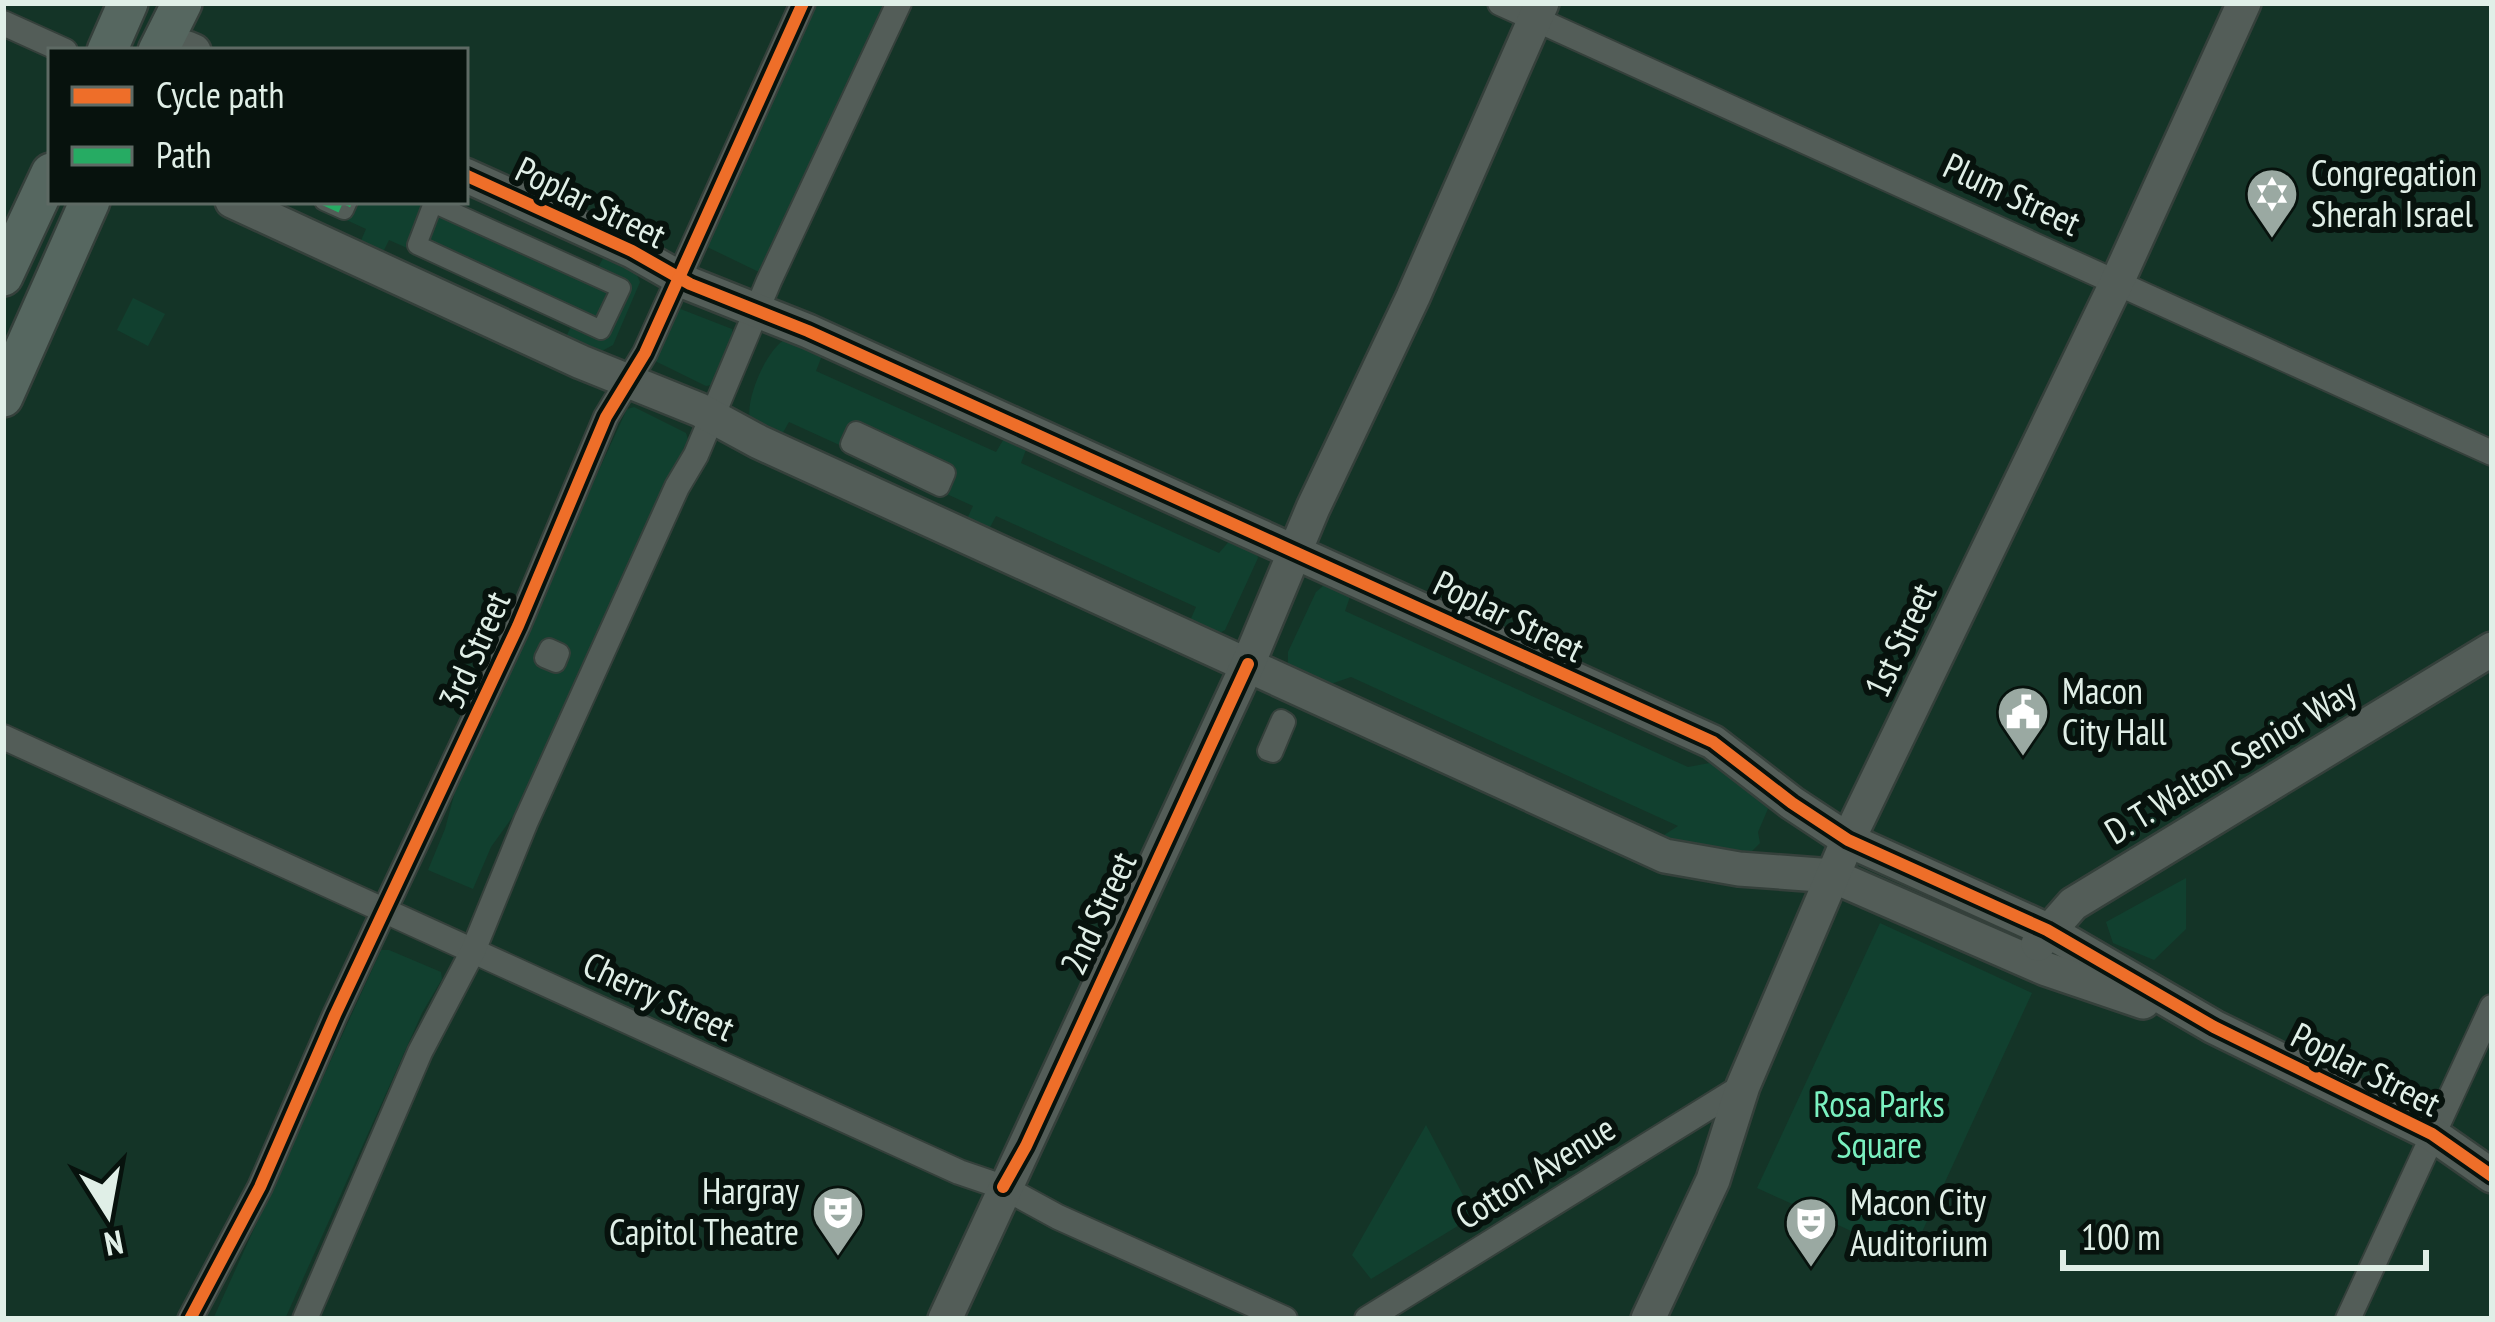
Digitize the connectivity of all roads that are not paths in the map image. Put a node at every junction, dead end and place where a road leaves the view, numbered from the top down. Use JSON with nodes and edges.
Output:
{"nodes":[{"id":1,"x":128,"y":3,"type":"edge"},
{"id":2,"x":182,"y":3,"type":"edge"},
{"id":3,"x":803,"y":3,"type":"edge"},
{"id":4,"x":899,"y":3,"type":"edge"},
{"id":5,"x":1500,"y":3,"type":"edge"},
{"id":6,"x":2244,"y":3,"type":"edge"},
{"id":7,"x":1538,"y":11,"type":"edge"},
{"id":8,"x":3,"y":23,"type":"edge"},
{"id":9,"x":58,"y":48,"type":"edge"},
{"id":10,"x":108,"y":48,"type":"edge"},
{"id":11,"x":160,"y":48,"type":"edge"},
{"id":12,"x":468,"y":176,"type":"edge"},
{"id":13,"x":48,"y":179,"type":"edge"},
{"id":14,"x":90,"y":204,"type":"edge"},
{"id":15,"x":239,"y":204,"type":"edge"},
{"id":16,"x":433,"y":204,"type":"edge"},
{"id":17,"x":435,"y":204,"type":"edge"},
{"id":18,"x":417,"y":244,"type":"joint"},
{"id":19,"x":3,"y":276,"type":"edge"},
{"id":20,"x":676,"y":277,"type":"junction"},
{"id":21,"x":2117,"y":283,"type":"junction"},
{"id":22,"x":758,"y":312,"type":"junction"},
{"id":23,"x":629,"y":379,"type":"junction"},
{"id":24,"x":3,"y":397,"type":"edge"},
{"id":25,"x":713,"y":416,"type":"junction"},
{"id":26,"x":856,"y":431,"type":"joint"},
{"id":27,"x":2492,"y":453,"type":"edge"},
{"id":28,"x":1298,"y":552,"type":"junction"},
{"id":29,"x":2492,"y":649,"type":"edge"},
{"id":30,"x":1248,"y":664,"type":"junction"},
{"id":31,"x":3,"y":737,"type":"edge"},
{"id":32,"x":1848,"y":840,"type":"junction"},
{"id":33,"x":1833,"y":876,"type":"junction"},
{"id":34,"x":385,"y":910,"type":"junction"},
{"id":35,"x":2047,"y":930,"type":"junction"},
{"id":36,"x":472,"y":951,"type":"junction"},
{"id":37,"x":2026,"y":961,"type":"junction"},
{"id":38,"x":2492,"y":1006,"type":"edge"},
{"id":39,"x":2214,"y":1027,"type":"junction"},
{"id":40,"x":1743,"y":1086,"type":"junction"},
{"id":41,"x":2432,"y":1134,"type":"junction"},
{"id":42,"x":2492,"y":1176,"type":"edge"},
{"id":43,"x":1003,"y":1187,"type":"junction"},
{"id":44,"x":190,"y":1319,"type":"edge"},
{"id":45,"x":305,"y":1319,"type":"edge"},
{"id":46,"x":945,"y":1319,"type":"edge"},
{"id":47,"x":1285,"y":1319,"type":"edge"},
{"id":48,"x":1367,"y":1319,"type":"edge"},
{"id":49,"x":1648,"y":1319,"type":"edge"},
{"id":50,"x":2348,"y":1319,"type":"edge"}],
"edges":[{"from":1,"to":10,"type":"main road"},
{"from":2,"to":11,"type":"main road"},
{"from":3,"to":20,"type":"street","name":"3rd Street"},
{"from":4,"to":22,"type":"street"},
{"from":5,"to":7,"type":"street","name":"Plum Street"},
{"from":6,"to":21,"type":"street","name":"1st Street"},
{"from":7,"to":21,"type":"street","name":"Plum Street"},
{"from":7,"to":28,"type":"street","name":"2nd Street"},
{"from":8,"to":9,"type":"street"},
{"from":12,"to":20,"type":"street","name":"Poplar Street"},
{"from":13,"to":19,"type":"main road"},
{"from":14,"to":24,"type":"main road"},
{"from":15,"to":23,"type":"street","name":"Poplar Street"},
{"from":16,"to":18,"type":"street"},
{"from":17,"to":18,"type":"street"},
{"from":20,"to":22,"type":"street","name":"Poplar Street"},
{"from":20,"to":23,"type":"street","name":"3rd Street"},
{"from":21,"to":27,"type":"street","name":"Plum Street"},
{"from":21,"to":32,"type":"street","name":"1st Street"},
{"from":22,"to":25,"type":"street"},
{"from":22,"to":28,"type":"street","name":"Poplar Street"},
{"from":23,"to":25,"type":"street","name":"Poplar Street"},
{"from":23,"to":34,"type":"street","name":"3rd Street"},
{"from":25,"to":30,"type":"street","name":"Poplar Street"},
{"from":25,"to":36,"type":"street"},
{"from":26,"to":26,"type":"street"},
{"from":28,"to":30,"type":"street","name":"2nd Street"},
{"from":28,"to":32,"type":"street","name":"Poplar Street"},
{"from":29,"to":35,"type":"street","name":"D. T. Walton Senior Way"},
{"from":30,"to":33,"type":"street","name":"Poplar Street"},
{"from":30,"to":43,"type":"street","name":"2nd Street"},
{"from":31,"to":34,"type":"street","name":"Cherry Street"},
{"from":32,"to":33,"type":"street","name":"1st Street"},
{"from":32,"to":35,"type":"street","name":"Poplar Street"},
{"from":33,"to":37,"type":"street","name":"Poplar Street"},
{"from":33,"to":40,"type":"street","name":"1st Street"},
{"from":34,"to":36,"type":"street","name":"Cherry Street"},
{"from":34,"to":44,"type":"street","name":"3rd Street"},
{"from":35,"to":37,"type":"street","name":"D. T. Walton Senior Way"},
{"from":35,"to":39,"type":"street","name":"Poplar Street"},
{"from":36,"to":43,"type":"street","name":"Cherry Street"},
{"from":36,"to":45,"type":"street"},
{"from":37,"to":39,"type":"street","name":"Poplar Street"},
{"from":38,"to":41,"type":"street"},
{"from":39,"to":41,"type":"street","name":"Poplar Street"},
{"from":40,"to":48,"type":"street","name":"Cotton Avenue"},
{"from":40,"to":49,"type":"street","name":"1st Street"},
{"from":41,"to":42,"type":"street","name":"Poplar Street"},
{"from":41,"to":50,"type":"street"},
{"from":43,"to":46,"type":"street","name":"2nd Street"},
{"from":43,"to":47,"type":"street","name":"Cherry Street"}]}
